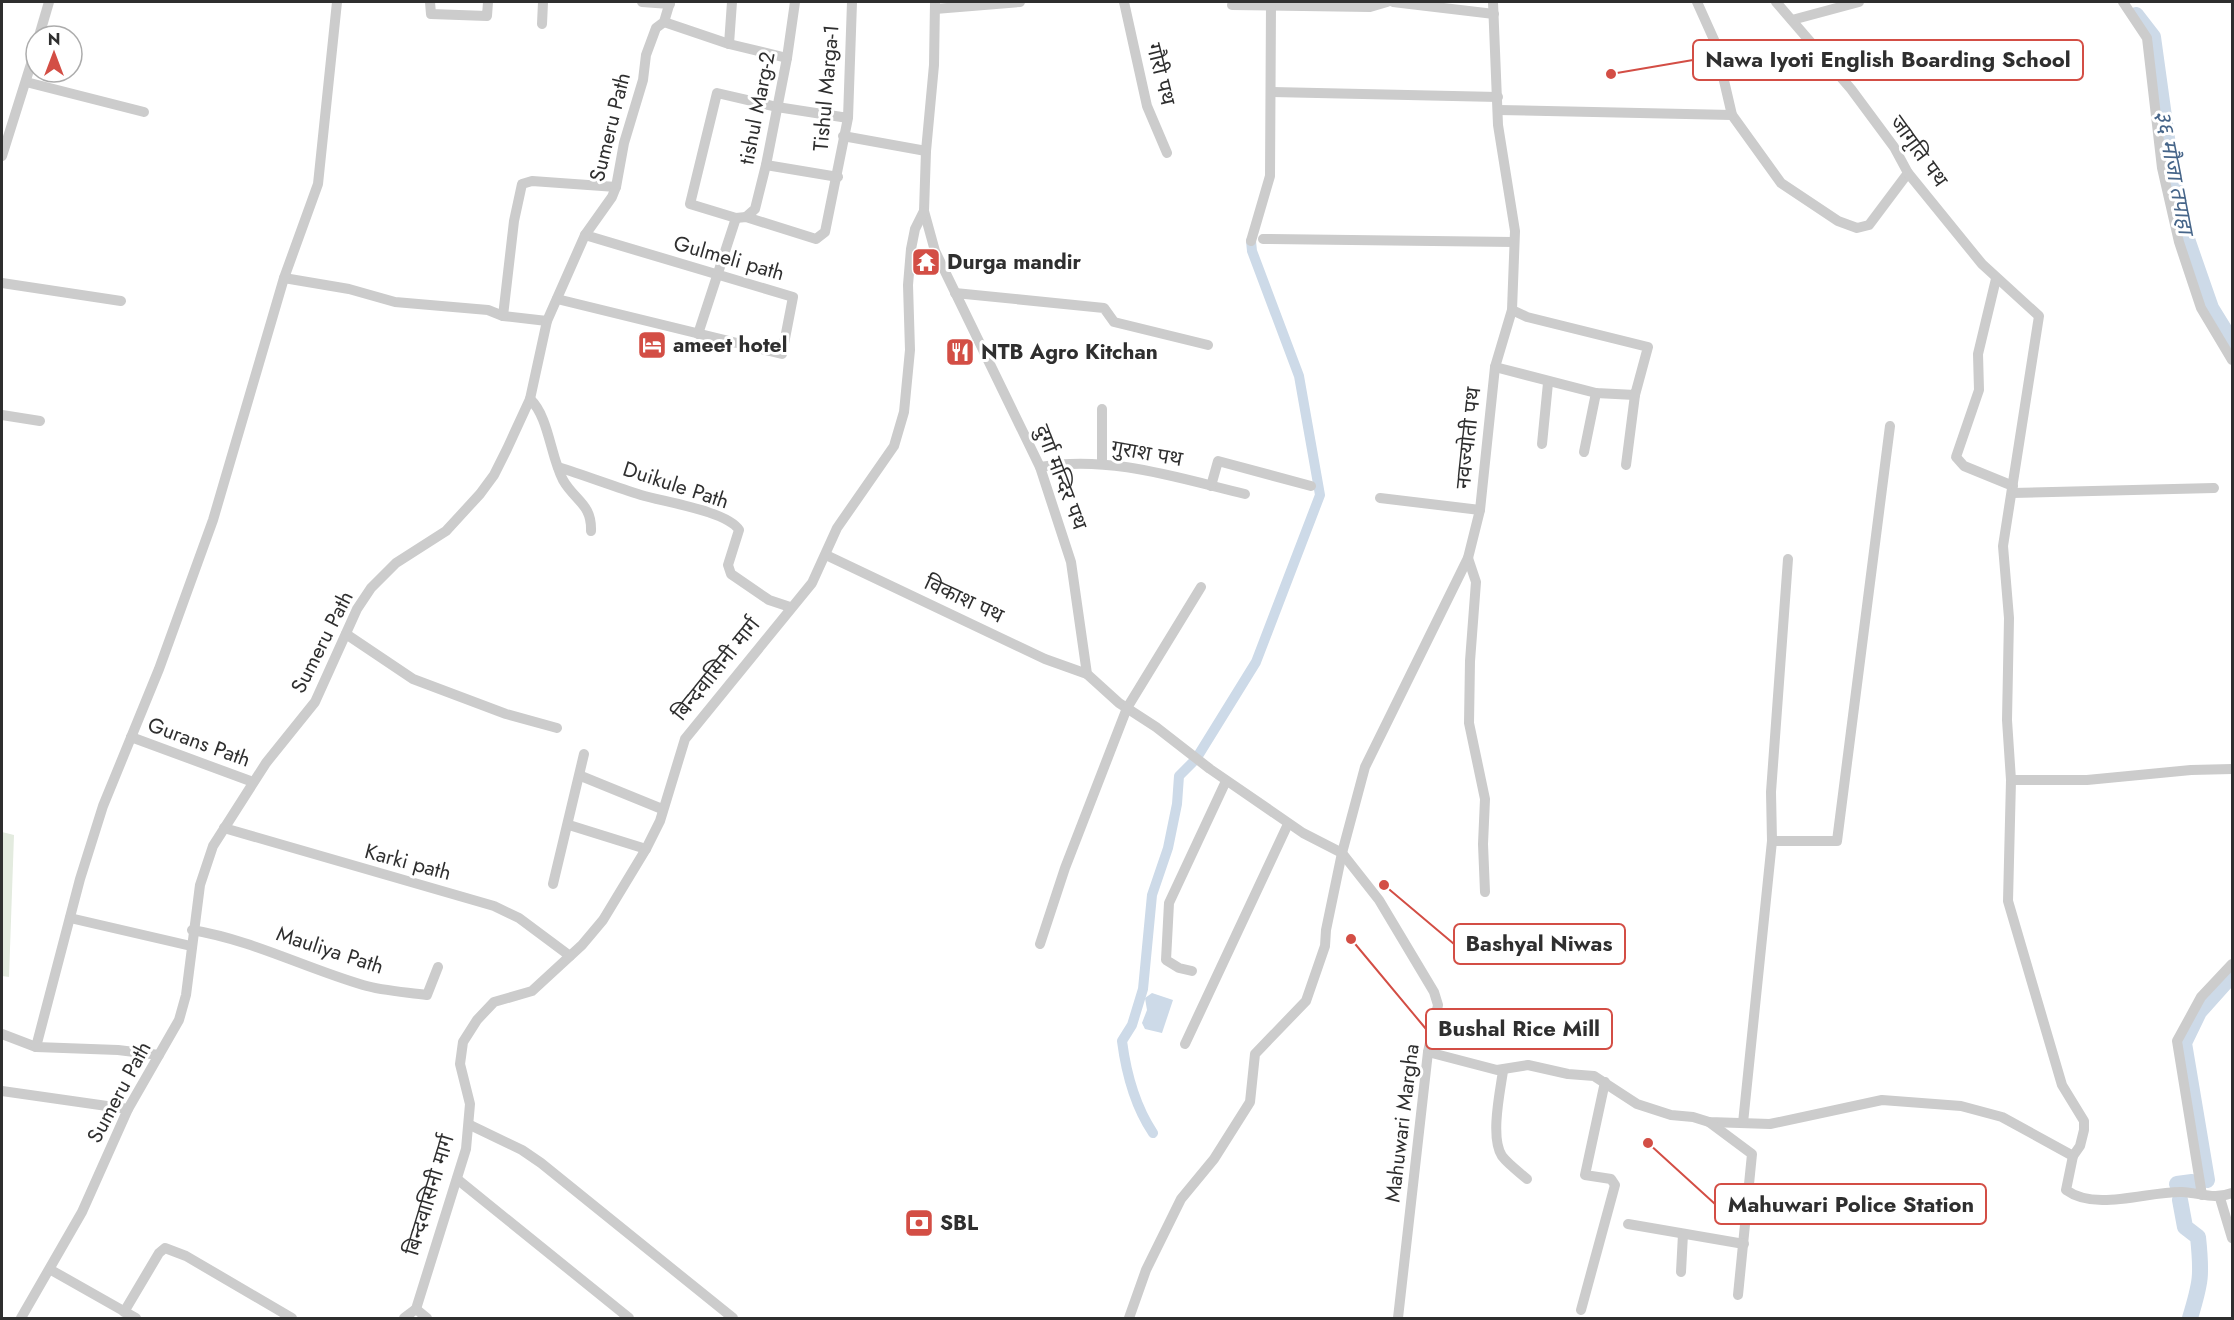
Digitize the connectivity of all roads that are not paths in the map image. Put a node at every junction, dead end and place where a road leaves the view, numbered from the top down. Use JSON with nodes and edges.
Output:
{"nodes":[{"id":1,"x":49,"y":2,"type":"edge"},
{"id":2,"x":337,"y":2,"type":"edge"},
{"id":3,"x":430,"y":2,"type":"edge"},
{"id":4,"x":488,"y":2,"type":"edge"},
{"id":5,"x":543,"y":2,"type":"edge"},
{"id":6,"x":642,"y":2,"type":"edge"},
{"id":7,"x":732,"y":2,"type":"edge"},
{"id":8,"x":795,"y":2,"type":"edge"},
{"id":9,"x":852,"y":2,"type":"edge"},
{"id":10,"x":1020,"y":2,"type":"edge"},
{"id":11,"x":1124,"y":2,"type":"edge"},
{"id":12,"x":1387,"y":2,"type":"edge"},
{"id":13,"x":1393,"y":2,"type":"edge"},
{"id":14,"x":1493,"y":2,"type":"edge"},
{"id":15,"x":1697,"y":2,"type":"edge"},
{"id":16,"x":1776,"y":2,"type":"edge"},
{"id":17,"x":1859,"y":2,"type":"edge"},
{"id":18,"x":2123,"y":2,"type":"edge"},
{"id":19,"x":670,"y":3,"type":"edge"},
{"id":20,"x":1271,"y":4,"type":"junction"},
{"id":21,"x":935,"y":5,"type":"edge"},
{"id":22,"x":1232,"y":5,"type":"dead end"},
{"id":23,"x":1494,"y":14,"type":"junction"},
{"id":24,"x":1792,"y":20,"type":"junction"},
{"id":25,"x":664,"y":22,"type":"junction"},
{"id":26,"x":43,"y":24,"type":"edge"},
{"id":27,"x":542,"y":24,"type":"dead end"},
{"id":28,"x":729,"y":44,"type":"junction"},
{"id":29,"x":787,"y":58,"type":"junction"},
{"id":30,"x":25,"y":84,"type":"edge"},
{"id":31,"x":34,"y":84,"type":"edge"},
{"id":32,"x":1272,"y":92,"type":"junction"},
{"id":33,"x":1498,"y":98,"type":"junction"},
{"id":34,"x":777,"y":107,"type":"junction"},
{"id":35,"x":1498,"y":110,"type":"junction"},
{"id":36,"x":144,"y":112,"type":"dead end"},
{"id":37,"x":1732,"y":115,"type":"junction"},
{"id":38,"x":848,"y":118,"type":"junction"},
{"id":39,"x":843,"y":136,"type":"junction"},
{"id":40,"x":926,"y":151,"type":"junction"},
{"id":41,"x":1167,"y":153,"type":"dead end"},
{"id":42,"x":2,"y":156,"type":"edge"},
{"id":43,"x":766,"y":165,"type":"junction"},
{"id":44,"x":1908,"y":173,"type":"junction"},
{"id":45,"x":838,"y":177,"type":"junction"},
{"id":46,"x":616,"y":187,"type":"junction"},
{"id":47,"x":924,"y":211,"type":"junction"},
{"id":48,"x":741,"y":218,"type":"junction"},
{"id":49,"x":585,"y":235,"type":"junction"},
{"id":50,"x":1263,"y":239,"type":"dead end"},
{"id":51,"x":1251,"y":240,"type":"dead end"},
{"id":52,"x":1514,"y":242,"type":"junction"},
{"id":53,"x":718,"y":276,"type":"junction"},
{"id":54,"x":284,"y":278,"type":"junction"},
{"id":55,"x":1996,"y":279,"type":"junction"},
{"id":56,"x":2,"y":283,"type":"edge"},
{"id":57,"x":955,"y":293,"type":"junction"},
{"id":58,"x":557,"y":299,"type":"junction"},
{"id":59,"x":121,"y":301,"type":"dead end"},
{"id":60,"x":1512,"y":310,"type":"junction"},
{"id":61,"x":503,"y":316,"type":"junction"},
{"id":62,"x":547,"y":321,"type":"junction"},
{"id":63,"x":698,"y":334,"type":"junction"},
{"id":64,"x":1208,"y":345,"type":"dead end"},
{"id":65,"x":2232,"y":360,"type":"edge"},
{"id":66,"x":1495,"y":367,"type":"junction"},
{"id":67,"x":1548,"y":383,"type":"junction"},
{"id":68,"x":1596,"y":393,"type":"junction"},
{"id":69,"x":1635,"y":395,"type":"junction"},
{"id":70,"x":531,"y":399,"type":"junction"},
{"id":71,"x":1102,"y":409,"type":"dead end"},
{"id":72,"x":2,"y":415,"type":"edge"},
{"id":73,"x":40,"y":421,"type":"dead end"},
{"id":74,"x":1890,"y":426,"type":"dead end"},
{"id":75,"x":1542,"y":444,"type":"dead end"},
{"id":76,"x":1584,"y":452,"type":"dead end"},
{"id":77,"x":1102,"y":464,"type":"junction"},
{"id":78,"x":1626,"y":465,"type":"dead end"},
{"id":79,"x":558,"y":467,"type":"junction"},
{"id":80,"x":1040,"y":467,"type":"junction"},
{"id":81,"x":1211,"y":486,"type":"junction"},
{"id":82,"x":1311,"y":486,"type":"dead end"},
{"id":83,"x":2214,"y":488,"type":"dead end"},
{"id":84,"x":2012,"y":489,"type":"junction"},
{"id":85,"x":1245,"y":494,"type":"dead end"},
{"id":86,"x":1380,"y":498,"type":"dead end"},
{"id":87,"x":1480,"y":510,"type":"junction"},
{"id":88,"x":591,"y":531,"type":"dead end"},
{"id":89,"x":826,"y":555,"type":"junction"},
{"id":90,"x":1468,"y":558,"type":"junction"},
{"id":91,"x":1788,"y":559,"type":"dead end"},
{"id":92,"x":1200,"y":587,"type":"dead end"},
{"id":93,"x":790,"y":607,"type":"junction"},
{"id":94,"x":346,"y":634,"type":"junction"},
{"id":95,"x":1087,"y":674,"type":"junction"},
{"id":96,"x":1127,"y":708,"type":"junction"},
{"id":97,"x":557,"y":728,"type":"dead end"},
{"id":98,"x":131,"y":737,"type":"junction"},
{"id":99,"x":584,"y":754,"type":"dead end"},
{"id":100,"x":2232,"y":769,"type":"edge"},
{"id":101,"x":581,"y":777,"type":"junction"},
{"id":102,"x":2011,"y":780,"type":"junction"},
{"id":103,"x":1226,"y":781,"type":"junction"},
{"id":104,"x":253,"y":782,"type":"junction"},
{"id":105,"x":662,"y":809,"type":"junction"},
{"id":106,"x":1288,"y":824,"type":"junction"},
{"id":107,"x":569,"y":825,"type":"junction"},
{"id":108,"x":224,"y":828,"type":"junction"},
{"id":109,"x":1772,"y":841,"type":"junction"},
{"id":110,"x":646,"y":849,"type":"junction"},
{"id":111,"x":1342,"y":854,"type":"junction"},
{"id":112,"x":554,"y":884,"type":"dead end"},
{"id":113,"x":1485,"y":892,"type":"dead end"},
{"id":114,"x":70,"y":918,"type":"junction"},
{"id":115,"x":192,"y":930,"type":"junction"},
{"id":116,"x":1040,"y":944,"type":"dead end"},
{"id":117,"x":191,"y":946,"type":"junction"},
{"id":118,"x":570,"y":956,"type":"junction"},
{"id":119,"x":2232,"y":964,"type":"edge"},
{"id":120,"x":438,"y":967,"type":"dead end"},
{"id":121,"x":1192,"y":970,"type":"dead end"},
{"id":122,"x":2,"y":1034,"type":"edge"},
{"id":123,"x":1185,"y":1044,"type":"dead end"},
{"id":124,"x":36,"y":1047,"type":"junction"},
{"id":125,"x":1428,"y":1052,"type":"junction"},
{"id":126,"x":159,"y":1055,"type":"junction"},
{"id":127,"x":1503,"y":1071,"type":"junction"},
{"id":128,"x":1605,"y":1082,"type":"junction"},
{"id":129,"x":2,"y":1091,"type":"edge"},
{"id":130,"x":128,"y":1109,"type":"junction"},
{"id":131,"x":1709,"y":1122,"type":"junction"},
{"id":132,"x":1743,"y":1123,"type":"junction"},
{"id":133,"x":470,"y":1125,"type":"junction"},
{"id":134,"x":2073,"y":1156,"type":"junction"},
{"id":135,"x":457,"y":1179,"type":"junction"},
{"id":136,"x":1527,"y":1179,"type":"dead end"},
{"id":137,"x":2232,"y":1193,"type":"edge"},
{"id":138,"x":2202,"y":1195,"type":"junction"},
{"id":139,"x":2220,"y":1198,"type":"junction"},
{"id":140,"x":1628,"y":1224,"type":"dead end"},
{"id":141,"x":1683,"y":1234,"type":"junction"},
{"id":142,"x":2232,"y":1238,"type":"edge"},
{"id":143,"x":1744,"y":1244,"type":"junction"},
{"id":144,"x":51,"y":1269,"type":"junction"},
{"id":145,"x":1681,"y":1272,"type":"dead end"},
{"id":146,"x":1738,"y":1295,"type":"dead end"},
{"id":147,"x":416,"y":1309,"type":"junction"},
{"id":148,"x":1581,"y":1310,"type":"dead end"},
{"id":149,"x":124,"y":1312,"type":"junction"},
{"id":150,"x":21,"y":1318,"type":"edge"},
{"id":151,"x":136,"y":1318,"type":"edge"},
{"id":152,"x":292,"y":1318,"type":"edge"},
{"id":153,"x":404,"y":1318,"type":"edge"},
{"id":154,"x":427,"y":1318,"type":"edge"},
{"id":155,"x":629,"y":1318,"type":"edge"},
{"id":156,"x":733,"y":1318,"type":"edge"},
{"id":157,"x":1129,"y":1318,"type":"edge"},
{"id":158,"x":1398,"y":1318,"type":"edge"}],
"edges":[{"from":1,"to":26,"type":"street"},
{"from":2,"to":54,"type":"street"},
{"from":3,"to":4,"type":"street"},
{"from":5,"to":27,"type":"street"},
{"from":6,"to":19,"type":"street"},
{"from":7,"to":28,"type":"street"},
{"from":8,"to":29,"type":"street","name":"tishul Marg-2"},
{"from":9,"to":38,"type":"street","name":"Tishul Marga-1"},
{"from":10,"to":21,"type":"street"},
{"from":11,"to":41,"type":"street","name":"गौरी पथ"},
{"from":12,"to":20,"type":"street"},
{"from":13,"to":23,"type":"street"},
{"from":14,"to":23,"type":"street","name":"नवज्योती पथ"},
{"from":15,"to":37,"type":"street"},
{"from":16,"to":24,"type":"street","name":"जागृति पथ"},
{"from":17,"to":24,"type":"street"},
{"from":18,"to":65,"type":"street"},
{"from":19,"to":25,"type":"street","name":"Sumeru Path"},
{"from":20,"to":22,"type":"street"},
{"from":20,"to":32,"type":"street"},
{"from":21,"to":40,"type":"street","name":"दुर्गा मन्दिर पथ"},
{"from":23,"to":33,"type":"street","name":"नवज्योती पथ"},
{"from":24,"to":44,"type":"street","name":"जागृति पथ"},
{"from":25,"to":28,"type":"street"},
{"from":25,"to":46,"type":"street","name":"Sumeru Path"},
{"from":28,"to":29,"type":"street"},
{"from":29,"to":34,"type":"street","name":"tishul Marg-2"},
{"from":30,"to":42,"type":"street"},
{"from":31,"to":36,"type":"street"},
{"from":32,"to":33,"type":"street"},
{"from":32,"to":51,"type":"street"},
{"from":33,"to":35,"type":"street","name":"नवज्योती पथ"},
{"from":34,"to":38,"type":"street"},
{"from":34,"to":43,"type":"street","name":"tishul Marg-2"},
{"from":34,"to":48,"type":"street"},
{"from":35,"to":37,"type":"street"},
{"from":35,"to":52,"type":"street","name":"नवज्योती पथ"},
{"from":37,"to":44,"type":"street"},
{"from":38,"to":39,"type":"street","name":"Tishul Marga-1"},
{"from":39,"to":40,"type":"street"},
{"from":39,"to":45,"type":"street","name":"Tishul Marga-1"},
{"from":40,"to":47,"type":"street","name":"दुर्गा मन्दिर पथ"},
{"from":43,"to":45,"type":"street"},
{"from":43,"to":48,"type":"street","name":"tishul Marg-2"},
{"from":44,"to":55,"type":"street","name":"जागृति पथ"},
{"from":45,"to":48,"type":"street","name":"Tishul Marga-1"},
{"from":46,"to":49,"type":"street","name":"Sumeru Path"},
{"from":46,"to":61,"type":"street"},
{"from":47,"to":57,"type":"street","name":"दुर्गा मन्दिर पथ"},
{"from":47,"to":89,"type":"street","name":"बिन्दवासिनी मार्ग"},
{"from":48,"to":53,"type":"street","name":"tishul Marg-2"},
{"from":49,"to":53,"type":"street","name":"Gulmeli path"},
{"from":49,"to":58,"type":"street","name":"Sumeru Path"},
{"from":50,"to":52,"type":"street"},
{"from":52,"to":60,"type":"street","name":"नवज्योती पथ"},
{"from":53,"to":63,"type":"street","name":"tishul Marg-2"},
{"from":53,"to":63,"type":"street","name":"Gulmeli path"},
{"from":54,"to":61,"type":"street"},
{"from":54,"to":98,"type":"street"},
{"from":55,"to":84,"type":"street","name":"जागृति पथ"},
{"from":55,"to":84,"type":"street"},
{"from":56,"to":59,"type":"street"},
{"from":57,"to":64,"type":"street"},
{"from":57,"to":80,"type":"street","name":"दुर्गा मन्दिर पथ"},
{"from":58,"to":62,"type":"street","name":"Sumeru Path"},
{"from":58,"to":63,"type":"street","name":"Gulmeli path"},
{"from":60,"to":66,"type":"street","name":"नवज्योती पथ"},
{"from":60,"to":69,"type":"street"},
{"from":61,"to":62,"type":"street"},
{"from":62,"to":70,"type":"street","name":"Sumeru Path"},
{"from":66,"to":67,"type":"street"},
{"from":66,"to":87,"type":"street","name":"नवज्योती पथ"},
{"from":67,"to":68,"type":"street"},
{"from":67,"to":75,"type":"street"},
{"from":68,"to":69,"type":"street"},
{"from":68,"to":76,"type":"street"},
{"from":69,"to":78,"type":"street"},
{"from":70,"to":79,"type":"street"},
{"from":70,"to":94,"type":"street","name":"Sumeru Path"},
{"from":71,"to":77,"type":"street"},
{"from":72,"to":73,"type":"street"},
{"from":74,"to":109,"type":"street"},
{"from":77,"to":80,"type":"street","name":"गुराश पथ"},
{"from":77,"to":81,"type":"street","name":"गुराश पथ"},
{"from":79,"to":88,"type":"street"},
{"from":79,"to":93,"type":"street","name":"Duikule Path"},
{"from":80,"to":95,"type":"street","name":"दुर्गा मन्दिर पथ"},
{"from":81,"to":82,"type":"street"},
{"from":81,"to":85,"type":"street","name":"गुराश पथ"},
{"from":83,"to":84,"type":"street"},
{"from":84,"to":102,"type":"street"},
{"from":86,"to":87,"type":"street"},
{"from":87,"to":90,"type":"street","name":"नवज्योती पथ"},
{"from":89,"to":93,"type":"street","name":"बिन्दवासिनी मार्ग"},
{"from":89,"to":95,"type":"street","name":"विकाश पथ"},
{"from":90,"to":111,"type":"street","name":"नवज्योती पथ"},
{"from":90,"to":113,"type":"street"},
{"from":91,"to":109,"type":"street"},
{"from":92,"to":96,"type":"street"},
{"from":93,"to":105,"type":"street","name":"बिन्दवासिनी मार्ग"},
{"from":94,"to":97,"type":"street"},
{"from":94,"to":104,"type":"street","name":"Sumeru Path"},
{"from":95,"to":96,"type":"street"},
{"from":96,"to":103,"type":"street"},
{"from":96,"to":116,"type":"street"},
{"from":98,"to":104,"type":"street","name":"Gurans Path"},
{"from":98,"to":114,"type":"street"},
{"from":99,"to":101,"type":"street"},
{"from":100,"to":102,"type":"street"},
{"from":101,"to":105,"type":"street"},
{"from":101,"to":107,"type":"street"},
{"from":102,"to":134,"type":"street"},
{"from":103,"to":106,"type":"street"},
{"from":103,"to":121,"type":"street"},
{"from":104,"to":108,"type":"street","name":"Sumeru Path"},
{"from":105,"to":110,"type":"street","name":"बिन्दवासिनी मार्ग"},
{"from":106,"to":111,"type":"street"},
{"from":106,"to":123,"type":"street"},
{"from":107,"to":110,"type":"street"},
{"from":107,"to":112,"type":"street"},
{"from":108,"to":115,"type":"street","name":"Sumeru Path"},
{"from":108,"to":118,"type":"street","name":"Karki path"},
{"from":109,"to":132,"type":"street"},
{"from":110,"to":118,"type":"street","name":"बिन्दवासिनी मार्ग"},
{"from":111,"to":125,"type":"street","name":"Mahuwari Margha"},
{"from":111,"to":157,"type":"street","name":"नवज्योती पथ"},
{"from":114,"to":117,"type":"street"},
{"from":114,"to":124,"type":"street"},
{"from":115,"to":117,"type":"street","name":"Sumeru Path"},
{"from":115,"to":120,"type":"street","name":"Mauliya Path"},
{"from":117,"to":126,"type":"street","name":"Sumeru Path"},
{"from":118,"to":133,"type":"street","name":"बिन्दवासिनी मार्ग"},
{"from":119,"to":138,"type":"street"},
{"from":122,"to":124,"type":"street"},
{"from":124,"to":126,"type":"street"},
{"from":125,"to":127,"type":"street"},
{"from":125,"to":158,"type":"street","name":"Mahuwari Margha"},
{"from":126,"to":130,"type":"street","name":"Sumeru Path"},
{"from":127,"to":128,"type":"street"},
{"from":127,"to":136,"type":"street"},
{"from":128,"to":131,"type":"street"},
{"from":128,"to":148,"type":"street"},
{"from":129,"to":130,"type":"street"},
{"from":130,"to":144,"type":"street","name":"Sumeru Path"},
{"from":131,"to":132,"type":"street"},
{"from":131,"to":143,"type":"street"},
{"from":132,"to":134,"type":"street"},
{"from":133,"to":135,"type":"street","name":"बिन्दवासिनी मार्ग"},
{"from":133,"to":156,"type":"street"},
{"from":134,"to":138,"type":"street"},
{"from":135,"to":147,"type":"street","name":"बिन्दवासिनी मार्ग"},
{"from":135,"to":155,"type":"street"},
{"from":137,"to":139,"type":"street"},
{"from":138,"to":139,"type":"street"},
{"from":139,"to":142,"type":"street"},
{"from":140,"to":141,"type":"street"},
{"from":141,"to":143,"type":"street"},
{"from":141,"to":145,"type":"street"},
{"from":143,"to":146,"type":"street"},
{"from":144,"to":149,"type":"street"},
{"from":144,"to":150,"type":"street","name":"Sumeru Path"},
{"from":147,"to":153,"type":"street"},
{"from":147,"to":154,"type":"street"},
{"from":149,"to":151,"type":"street"},
{"from":149,"to":152,"type":"street"}]}
